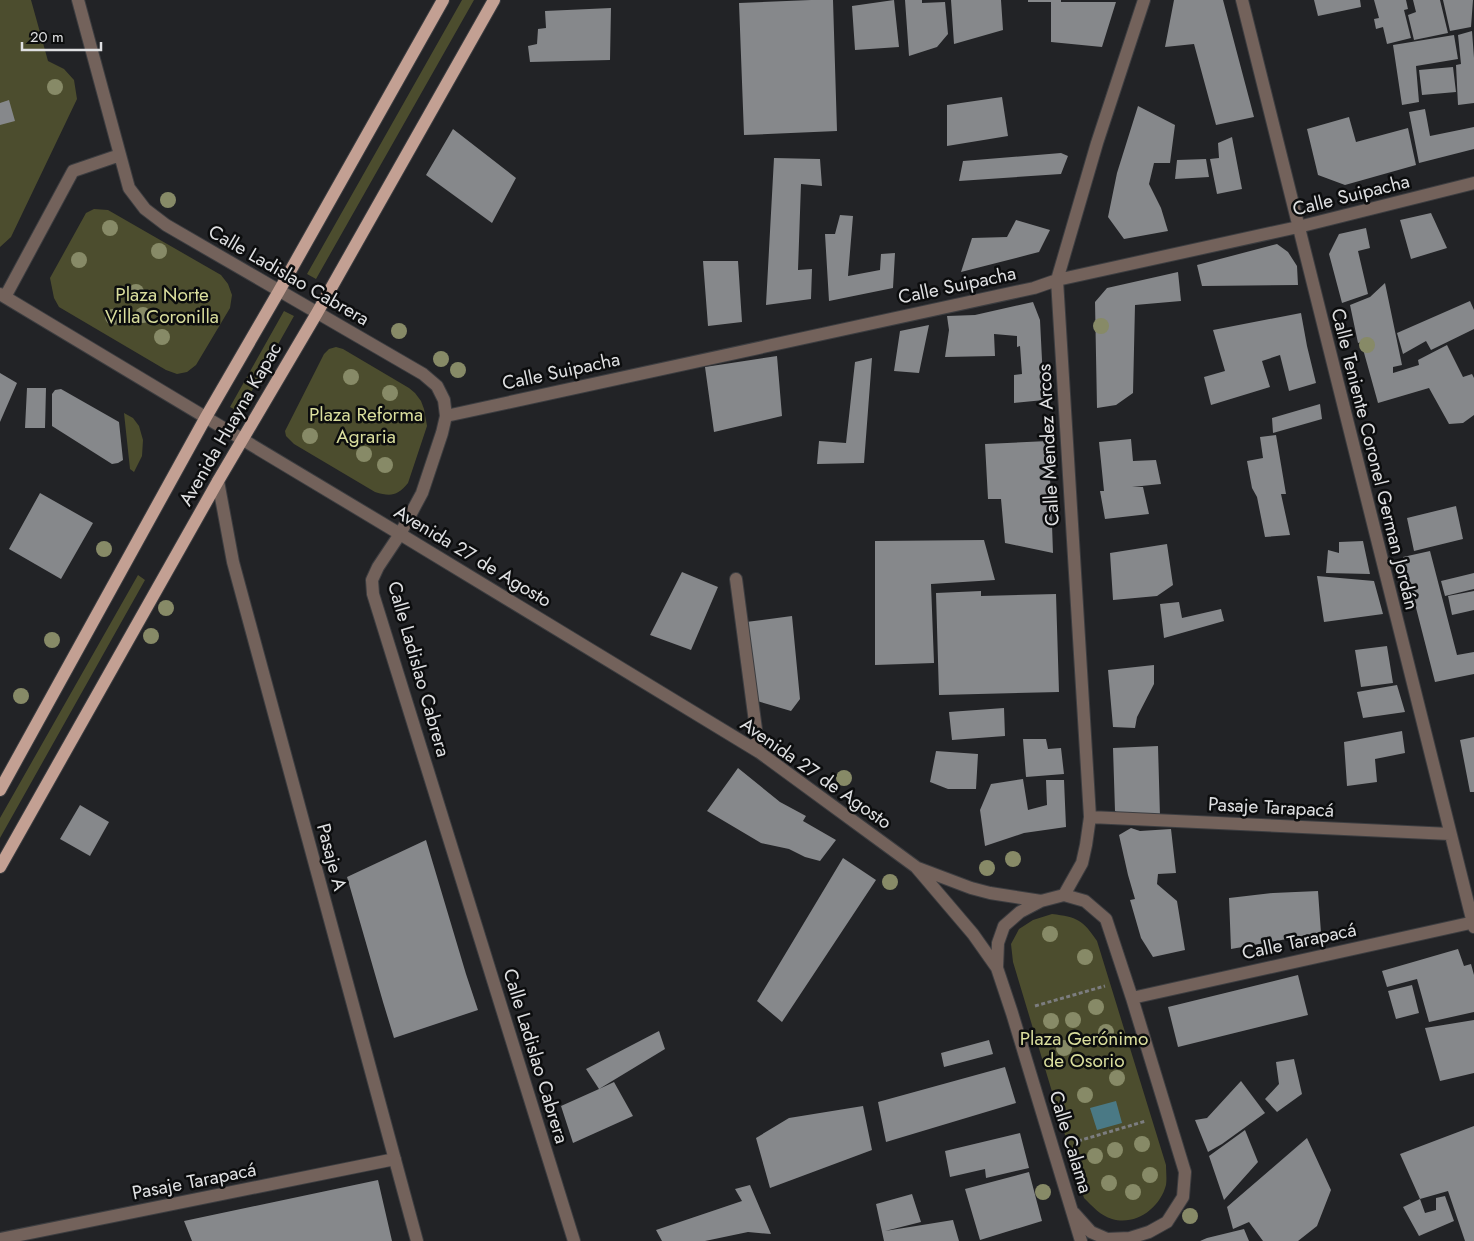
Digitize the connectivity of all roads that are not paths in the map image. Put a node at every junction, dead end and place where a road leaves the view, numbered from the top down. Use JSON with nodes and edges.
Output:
{"nodes":[{"id":1,"x":78,"y":0,"type":"edge"},
{"id":2,"x":443,"y":0,"type":"edge"},
{"id":3,"x":494,"y":0,"type":"edge"},
{"id":4,"x":1144,"y":0,"type":"edge"},
{"id":5,"x":1242,"y":0,"type":"edge"},
{"id":6,"x":120,"y":155,"type":"junction"},
{"id":7,"x":1474,"y":183,"type":"edge"},
{"id":8,"x":1298,"y":227,"type":"junction"},
{"id":9,"x":1057,"y":280,"type":"junction"},
{"id":10,"x":280,"y":291,"type":"junction"},
{"id":11,"x":3,"y":295,"type":"edge"},
{"id":12,"x":317,"y":313,"type":"junction"},
{"id":13,"x":446,"y":416,"type":"junction"},
{"id":14,"x":206,"y":417,"type":"junction"},
{"id":15,"x":243,"y":440,"type":"junction"},
{"id":16,"x":218,"y":481,"type":"junction"},
{"id":17,"x":400,"y":534,"type":"junction"},
{"id":18,"x":736,"y":578,"type":"dead end"},
{"id":19,"x":760,"y":752,"type":"junction"},
{"id":20,"x":4,"y":775,"type":"edge"},
{"id":21,"x":0,"y":790,"type":"edge"},
{"id":22,"x":1090,"y":817,"type":"junction"},
{"id":23,"x":1450,"y":834,"type":"junction"},
{"id":24,"x":0,"y":867,"type":"edge"},
{"id":25,"x":916,"y":867,"type":"junction"},
{"id":26,"x":1064,"y":895,"type":"junction"},
{"id":27,"x":1041,"y":901,"type":"junction"},
{"id":28,"x":1474,"y":924,"type":"edge"},
{"id":29,"x":997,"y":968,"type":"junction"},
{"id":30,"x":1132,"y":998,"type":"junction"},
{"id":31,"x":395,"y":1159,"type":"junction"},
{"id":32,"x":1072,"y":1210,"type":"junction"},
{"id":33,"x":0,"y":1239,"type":"edge"},
{"id":34,"x":417,"y":1241,"type":"edge"},
{"id":35,"x":574,"y":1241,"type":"edge"},
{"id":36,"x":1081,"y":1241,"type":"edge"}],
"edges":[{"from":1,"to":6,"type":"street","name":"Calle Ladislao Cabrera"},
{"from":2,"to":10,"type":"main road","name":"Avenida Huayna Kapac"},
{"from":3,"to":12,"type":"main road","name":"Avenida Huayna Kapac"},
{"from":4,"to":9,"type":"street","name":"Calle Mendez Arcos"},
{"from":5,"to":8,"type":"street","name":"Calle Teniente Coronel German Jordán"},
{"from":6,"to":10,"type":"street","name":"Calle Ladislao Cabrera"},
{"from":6,"to":11,"type":"street"},
{"from":7,"to":8,"type":"street","name":"Calle Suipacha"},
{"from":8,"to":9,"type":"street","name":"Calle Suipacha"},
{"from":8,"to":23,"type":"street","name":"Calle Teniente Coronel German Jordán"},
{"from":9,"to":13,"type":"street","name":"Calle Suipacha"},
{"from":9,"to":22,"type":"street","name":"Calle Mendez Arcos"},
{"from":10,"to":12,"type":"street","name":"Calle Ladislao Cabrera"},
{"from":10,"to":14,"type":"main road","name":"Avenida Huayna Kapac"},
{"from":11,"to":14,"type":"street","name":"Avenida 27 de Agosto"},
{"from":12,"to":13,"type":"street","name":"Calle Ladislao Cabrera"},
{"from":12,"to":15,"type":"main road","name":"Avenida Huayna Kapac"},
{"from":13,"to":17,"type":"street","name":"Calle Ladislao Cabrera"},
{"from":14,"to":15,"type":"street","name":"Avenida 27 de Agosto"},
{"from":14,"to":20,"type":"main road","name":"Avenida Huayna Kapac"},
{"from":15,"to":16,"type":"main road","name":"Avenida Huayna Kapac"},
{"from":15,"to":17,"type":"street","name":"Avenida 27 de Agosto"},
{"from":16,"to":24,"type":"main road","name":"Avenida Huayna Kapac"},
{"from":16,"to":31,"type":"street","name":"Pasaje A"},
{"from":17,"to":19,"type":"street","name":"Avenida 27 de Agosto"},
{"from":17,"to":35,"type":"street","name":"Calle Ladislao Cabrera"},
{"from":18,"to":19,"type":"street"},
{"from":19,"to":25,"type":"street","name":"Avenida 27 de Agosto"},
{"from":20,"to":21,"type":"main road","name":"Avenida Huayna Kapac"},
{"from":22,"to":23,"type":"street","name":"Pasaje Tarapacá"},
{"from":22,"to":26,"type":"street","name":"Calle Mendez Arcos"},
{"from":23,"to":28,"type":"street","name":"Calle Teniente Coronel German Jordán"},
{"from":25,"to":27,"type":"street","name":"Avenida 27 de Agosto"},
{"from":25,"to":29,"type":"street","name":"Avenida 27 de Agosto"},
{"from":26,"to":27,"type":"street"},
{"from":26,"to":30,"type":"street"},
{"from":27,"to":29,"type":"street"},
{"from":28,"to":30,"type":"street","name":"Calle Tarapacá"},
{"from":29,"to":32,"type":"street","name":"Calle Calama"},
{"from":30,"to":32,"type":"street"},
{"from":31,"to":33,"type":"street","name":"Pasaje Tarapacá"},
{"from":31,"to":34,"type":"street","name":"Pasaje A"},
{"from":32,"to":36,"type":"street","name":"Calle Calama"}]}
